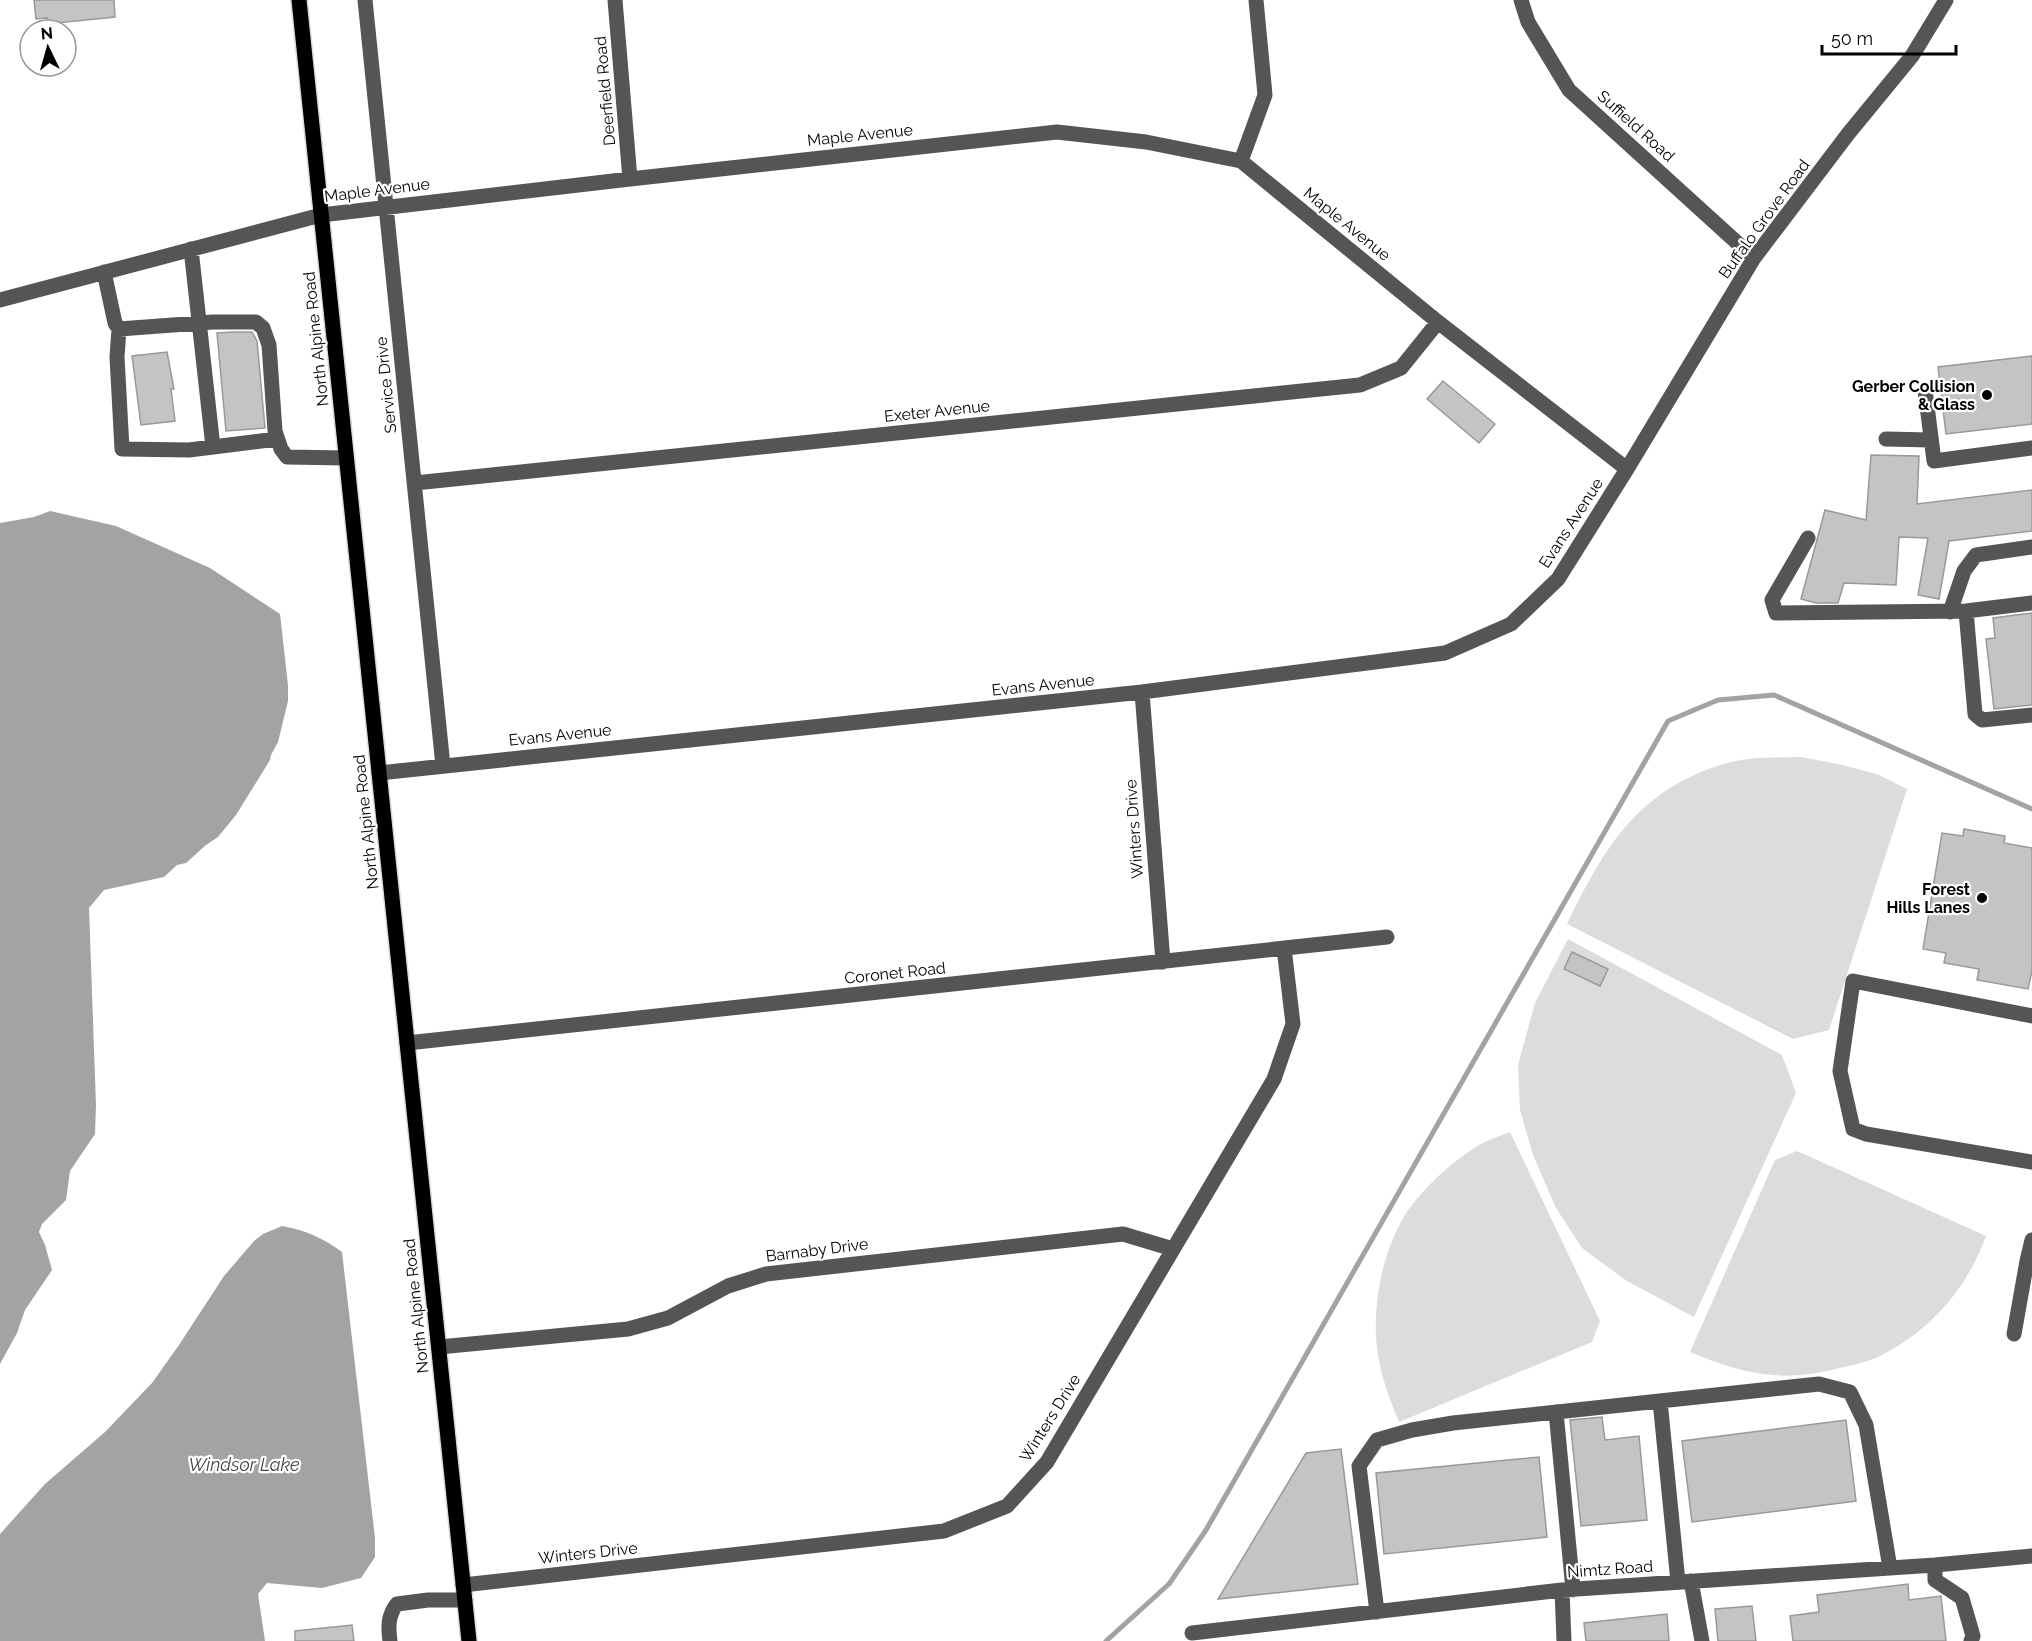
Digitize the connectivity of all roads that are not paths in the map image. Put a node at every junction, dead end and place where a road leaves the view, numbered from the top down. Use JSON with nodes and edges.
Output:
{"nodes":[{"id":1,"x":299,"y":0,"type":"edge"},
{"id":2,"x":365,"y":0,"type":"edge"},
{"id":3,"x":615,"y":0,"type":"edge"},
{"id":4,"x":1256,"y":0,"type":"edge"},
{"id":5,"x":1521,"y":0,"type":"edge"},
{"id":6,"x":1946,"y":0,"type":"edge"},
{"id":7,"x":1241,"y":161,"type":"junction"},
{"id":8,"x":630,"y":178,"type":"junction"},
{"id":9,"x":386,"y":207,"type":"junction"},
{"id":10,"x":321,"y":215,"type":"junction"},
{"id":11,"x":191,"y":249,"type":"junction"},
{"id":12,"x":1754,"y":258,"type":"junction"},
{"id":13,"x":104,"y":272,"type":"junction"},
{"id":14,"x":0,"y":300,"type":"edge"},
{"id":15,"x":1438,"y":322,"type":"junction"},
{"id":16,"x":198,"y":323,"type":"junction"},
{"id":17,"x":119,"y":329,"type":"junction"},
{"id":18,"x":1925,"y":390,"type":"dead end"},
{"id":19,"x":277,"y":439,"type":"junction"},
{"id":20,"x":1886,"y":439,"type":"dead end"},
{"id":21,"x":1931,"y":440,"type":"junction"},
{"id":22,"x":213,"y":447,"type":"junction"},
{"id":23,"x":2032,"y":448,"type":"edge"},
{"id":24,"x":346,"y":458,"type":"junction"},
{"id":25,"x":1627,"y":469,"type":"junction"},
{"id":26,"x":415,"y":483,"type":"junction"},
{"id":27,"x":1808,"y":538,"type":"dead end"},
{"id":28,"x":2032,"y":547,"type":"edge"},
{"id":29,"x":2032,"y":603,"type":"edge"},
{"id":30,"x":1966,"y":611,"type":"junction"},
{"id":31,"x":1950,"y":612,"type":"junction"},
{"id":32,"x":1142,"y":692,"type":"junction"},
{"id":33,"x":2032,"y":715,"type":"edge"},
{"id":34,"x":443,"y":766,"type":"junction"},
{"id":35,"x":379,"y":772,"type":"junction"},
{"id":36,"x":1387,"y":937,"type":"dead end"},
{"id":37,"x":1284,"y":948,"type":"junction"},
{"id":38,"x":1163,"y":962,"type":"junction"},
{"id":39,"x":2032,"y":1016,"type":"edge"},
{"id":40,"x":407,"y":1044,"type":"junction"},
{"id":41,"x":2032,"y":1162,"type":"edge"},
{"id":42,"x":2032,"y":1240,"type":"edge"},
{"id":43,"x":1173,"y":1249,"type":"junction"},
{"id":44,"x":2030,"y":1261,"type":"edge"},
{"id":45,"x":2014,"y":1334,"type":"dead end"},
{"id":46,"x":439,"y":1347,"type":"junction"},
{"id":47,"x":1660,"y":1401,"type":"junction"},
{"id":48,"x":1556,"y":1412,"type":"junction"},
{"id":49,"x":2032,"y":1556,"type":"edge"},
{"id":50,"x":1935,"y":1565,"type":"junction"},
{"id":51,"x":1890,"y":1568,"type":"junction"},
{"id":52,"x":1685,"y":1582,"type":"junction"},
{"id":53,"x":1568,"y":1590,"type":"junction"},
{"id":54,"x":464,"y":1593,"type":"junction"},
{"id":55,"x":1377,"y":1612,"type":"junction"},
{"id":56,"x":1192,"y":1633,"type":"dead end"},
{"id":57,"x":390,"y":1641,"type":"edge"},
{"id":58,"x":469,"y":1641,"type":"edge"},
{"id":59,"x":1564,"y":1641,"type":"edge"},
{"id":60,"x":1702,"y":1641,"type":"edge"},
{"id":61,"x":1971,"y":1641,"type":"edge"}],
"edges":[{"from":1,"to":10,"type":"main road","name":"North Alpine Road"},
{"from":2,"to":9,"type":"street","name":"Service Drive"},
{"from":3,"to":8,"type":"street","name":"Deerfield Road"},
{"from":4,"to":7,"type":"street"},
{"from":5,"to":12,"type":"street","name":"Suffield Road"},
{"from":6,"to":12,"type":"street","name":"Buffalo Grove Road"},
{"from":7,"to":8,"type":"street","name":"Maple Avenue"},
{"from":7,"to":15,"type":"street","name":"Maple Avenue"},
{"from":8,"to":9,"type":"street","name":"Maple Avenue"},
{"from":9,"to":10,"type":"street","name":"Maple Avenue"},
{"from":9,"to":26,"type":"street","name":"Service Drive"},
{"from":10,"to":11,"type":"street","name":"Maple Avenue"},
{"from":10,"to":24,"type":"main road","name":"North Alpine Road"},
{"from":11,"to":13,"type":"street","name":"Maple Avenue"},
{"from":11,"to":16,"type":"street"},
{"from":12,"to":25,"type":"street","name":"Buffalo Grove Road"},
{"from":13,"to":14,"type":"street","name":"Maple Avenue"},
{"from":13,"to":17,"type":"street"},
{"from":15,"to":25,"type":"street","name":"Maple Avenue"},
{"from":15,"to":26,"type":"street","name":"Exeter Avenue"},
{"from":16,"to":17,"type":"street"},
{"from":16,"to":19,"type":"street"},
{"from":16,"to":22,"type":"street"},
{"from":17,"to":22,"type":"street"},
{"from":18,"to":21,"type":"street"},
{"from":19,"to":22,"type":"street"},
{"from":19,"to":24,"type":"street"},
{"from":20,"to":21,"type":"street"},
{"from":21,"to":23,"type":"street"},
{"from":24,"to":35,"type":"main road","name":"North Alpine Road"},
{"from":25,"to":32,"type":"street","name":"Evans Avenue"},
{"from":26,"to":34,"type":"street","name":"Service Drive"},
{"from":27,"to":31,"type":"street"},
{"from":28,"to":31,"type":"street"},
{"from":29,"to":30,"type":"street"},
{"from":30,"to":31,"type":"street"},
{"from":30,"to":33,"type":"street"},
{"from":32,"to":34,"type":"street","name":"Evans Avenue"},
{"from":32,"to":38,"type":"street","name":"Winters Drive"},
{"from":34,"to":35,"type":"street","name":"Evans Avenue"},
{"from":35,"to":40,"type":"main road","name":"North Alpine Road"},
{"from":36,"to":37,"type":"street","name":"Coronet Road"},
{"from":37,"to":38,"type":"street","name":"Coronet Road"},
{"from":37,"to":43,"type":"street","name":"Winters Drive"},
{"from":38,"to":40,"type":"street","name":"Coronet Road"},
{"from":39,"to":41,"type":"street"},
{"from":40,"to":46,"type":"main road","name":"North Alpine Road"},
{"from":42,"to":44,"type":"street"},
{"from":43,"to":46,"type":"street","name":"Barnaby Drive"},
{"from":43,"to":54,"type":"street","name":"Winters Drive"},
{"from":44,"to":45,"type":"street"},
{"from":46,"to":54,"type":"main road","name":"North Alpine Road"},
{"from":47,"to":48,"type":"street"},
{"from":47,"to":51,"type":"street"},
{"from":47,"to":52,"type":"street"},
{"from":48,"to":53,"type":"street"},
{"from":48,"to":55,"type":"street"},
{"from":49,"to":50,"type":"street","name":"Nimtz Road"},
{"from":50,"to":51,"type":"street","name":"Nimtz Road"},
{"from":50,"to":61,"type":"street"},
{"from":51,"to":52,"type":"street","name":"Nimtz Road"},
{"from":52,"to":53,"type":"street","name":"Nimtz Road"},
{"from":52,"to":60,"type":"street"},
{"from":53,"to":55,"type":"street","name":"Nimtz Road"},
{"from":53,"to":59,"type":"street"},
{"from":54,"to":57,"type":"street","name":"Winters Drive"},
{"from":54,"to":58,"type":"main road","name":"North Alpine Road"},
{"from":55,"to":56,"type":"street","name":"Nimtz Road"}]}
